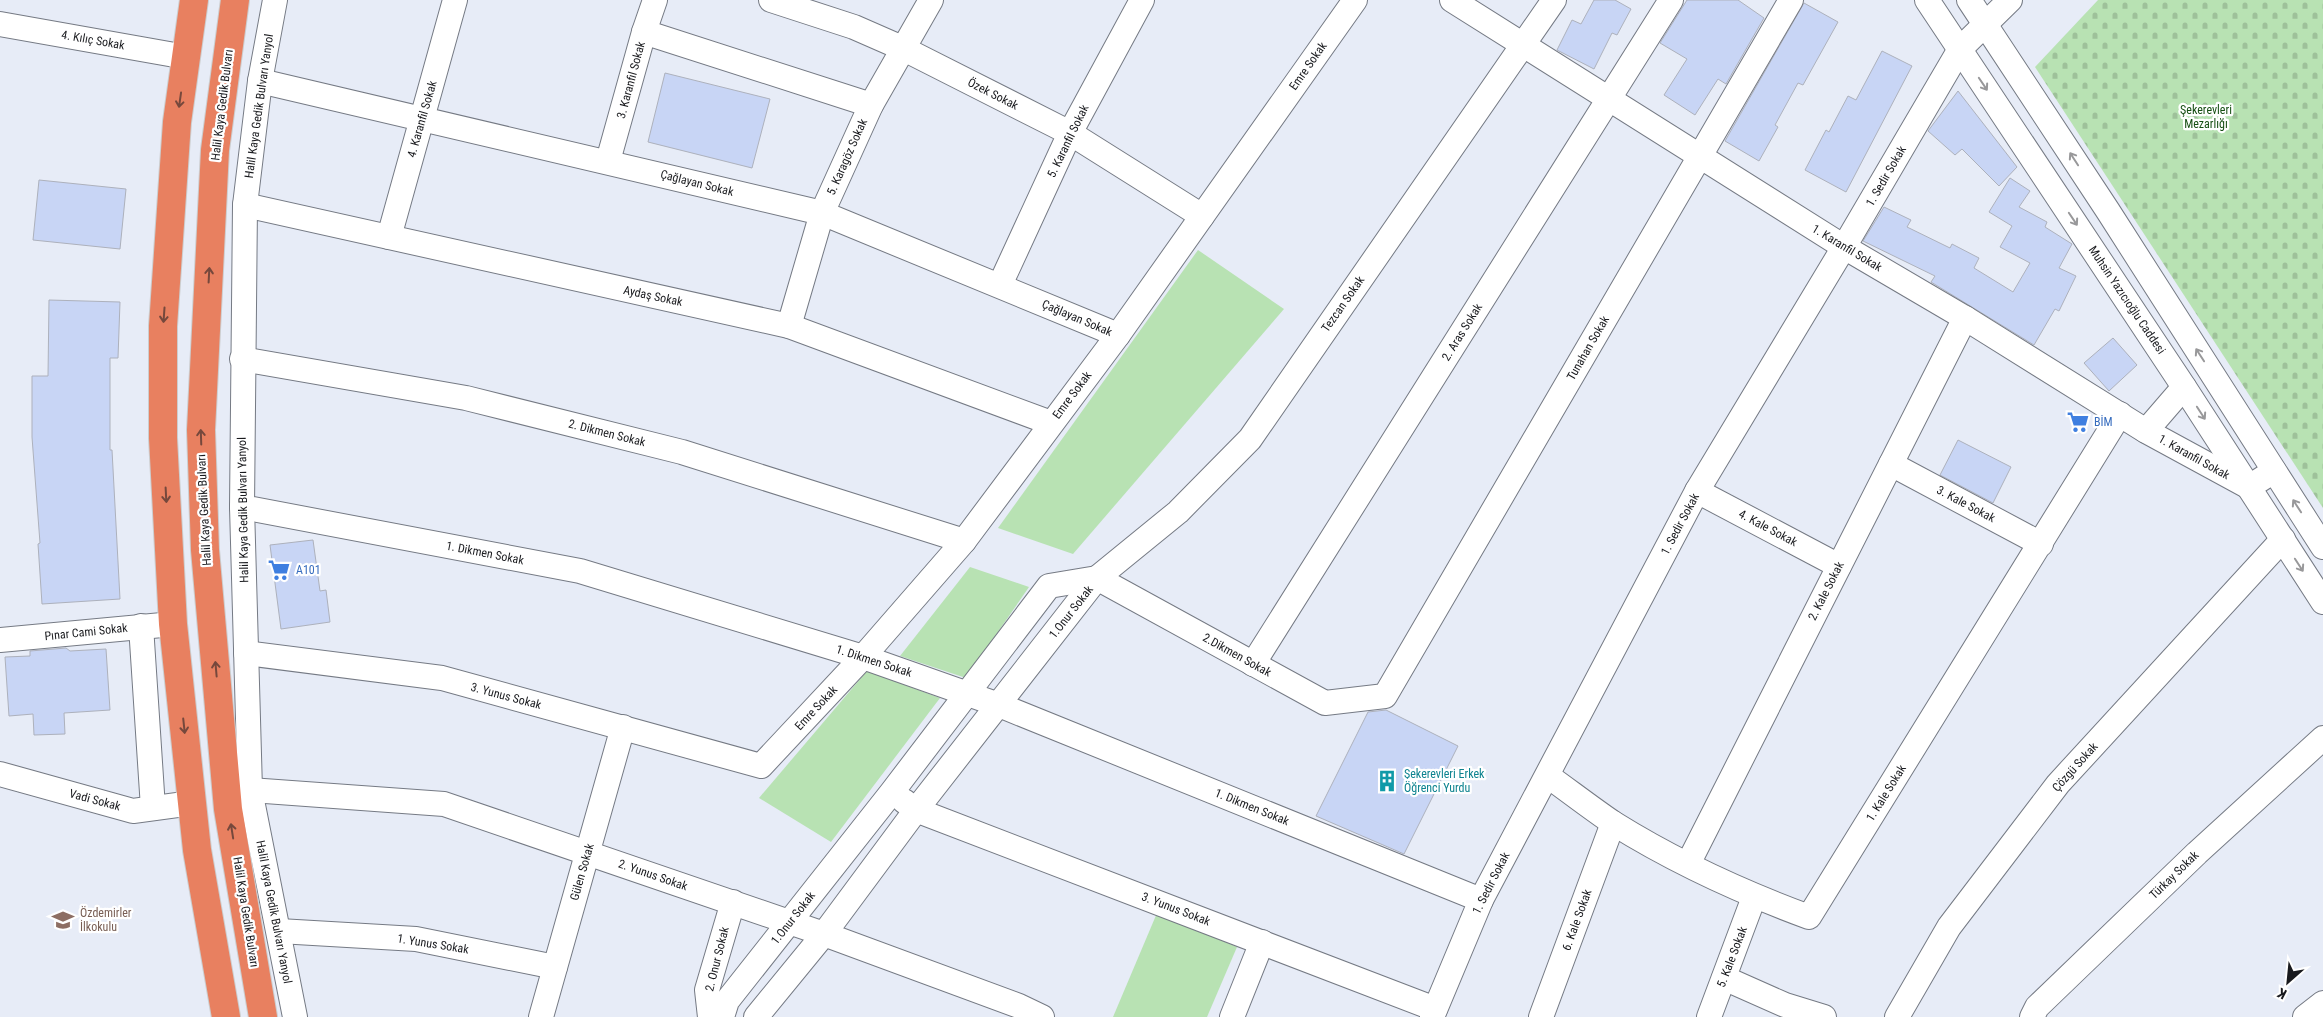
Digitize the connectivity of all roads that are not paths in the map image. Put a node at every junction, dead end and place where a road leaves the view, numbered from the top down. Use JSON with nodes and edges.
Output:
{"nodes":[{"id":1,"x":194,"y":0,"type":"edge"},
{"id":2,"x":235,"y":0,"type":"edge"},
{"id":3,"x":275,"y":0,"type":"edge"},
{"id":4,"x":455,"y":0,"type":"edge"},
{"id":5,"x":656,"y":0,"type":"edge"},
{"id":6,"x":771,"y":0,"type":"edge"},
{"id":7,"x":931,"y":0,"type":"edge"},
{"id":8,"x":1142,"y":0,"type":"edge"},
{"id":9,"x":1354,"y":0,"type":"edge"},
{"id":10,"x":1452,"y":0,"type":"edge"},
{"id":11,"x":1554,"y":0,"type":"edge"},
{"id":12,"x":1671,"y":0,"type":"edge"},
{"id":13,"x":1927,"y":0,"type":"edge"},
{"id":14,"x":1969,"y":0,"type":"edge"},
{"id":15,"x":2010,"y":0,"type":"edge"},
{"id":16,"x":1781,"y":4,"type":"edge"},
{"id":17,"x":0,"y":24,"type":"edge"},
{"id":18,"x":1985,"y":25,"type":"junction"},
{"id":19,"x":644,"y":32,"type":"junction"},
{"id":20,"x":1522,"y":44,"type":"junction"},
{"id":21,"x":902,"y":48,"type":"junction"},
{"id":22,"x":1960,"y":49,"type":"junction"},
{"id":23,"x":186,"y":57,"type":"junction"},
{"id":24,"x":260,"y":81,"type":"junction"},
{"id":25,"x":1609,"y":98,"type":"junction"},
{"id":26,"x":871,"y":105,"type":"junction"},
{"id":27,"x":422,"y":118,"type":"junction"},
{"id":28,"x":1070,"y":133,"type":"junction"},
{"id":29,"x":1699,"y":157,"type":"junction"},
{"id":30,"x":608,"y":161,"type":"junction"},
{"id":31,"x":245,"y":205,"type":"junction"},
{"id":32,"x":822,"y":213,"type":"junction"},
{"id":33,"x":1202,"y":216,"type":"junction"},
{"id":34,"x":389,"y":238,"type":"junction"},
{"id":35,"x":1844,"y":247,"type":"junction"},
{"id":36,"x":1000,"y":285,"type":"junction"},
{"id":37,"x":1965,"y":318,"type":"junction"},
{"id":38,"x":789,"y":326,"type":"junction"},
{"id":39,"x":1118,"y":335,"type":"junction"},
{"id":40,"x":242,"y":359,"type":"junction"},
{"id":41,"x":2184,"y":387,"type":"junction"},
{"id":42,"x":2120,"y":414,"type":"junction"},
{"id":43,"x":1051,"y":423,"type":"junction"},
{"id":44,"x":2146,"y":431,"type":"junction"},
{"id":45,"x":1891,"y":464,"type":"junction"},
{"id":46,"x":2274,"y":470,"type":"junction"},
{"id":47,"x":2249,"y":487,"type":"junction"},
{"id":48,"x":1697,"y":490,"type":"junction"},
{"id":49,"x":242,"y":507,"type":"junction"},
{"id":50,"x":2283,"y":540,"type":"junction"},
{"id":51,"x":964,"y":541,"type":"junction"},
{"id":52,"x":2041,"y":544,"type":"junction"},
{"id":53,"x":2323,"y":547,"type":"edge"},
{"id":54,"x":1839,"y":566,"type":"junction"},
{"id":55,"x":1097,"y":578,"type":"junction"},
{"id":56,"x":2323,"y":602,"type":"edge"},
{"id":57,"x":173,"y":624,"type":"junction"},
{"id":58,"x":141,"y":626,"type":"junction"},
{"id":59,"x":0,"y":640,"type":"edge"},
{"id":60,"x":246,"y":653,"type":"junction"},
{"id":61,"x":863,"y":657,"type":"junction"},
{"id":62,"x":1253,"y":664,"type":"junction"},
{"id":63,"x":967,"y":692,"type":"junction"},
{"id":64,"x":1385,"y":696,"type":"joint"},
{"id":65,"x":999,"y":705,"type":"junction"},
{"id":66,"x":623,"y":727,"type":"junction"},
{"id":67,"x":2323,"y":738,"type":"edge"},
{"id":68,"x":760,"y":766,"type":"joint"},
{"id":69,"x":0,"y":774,"type":"edge"},
{"id":70,"x":1548,"y":776,"type":"junction"},
{"id":71,"x":250,"y":790,"type":"junction"},
{"id":72,"x":892,"y":792,"type":"junction"},
{"id":73,"x":192,"y":803,"type":"junction"},
{"id":74,"x":153,"y":808,"type":"junction"},
{"id":75,"x":916,"y":810,"type":"junction"},
{"id":76,"x":1613,"y":823,"type":"junction"},
{"id":77,"x":588,"y":853,"type":"junction"},
{"id":78,"x":1688,"y":864,"type":"junction"},
{"id":79,"x":1754,"y":897,"type":"junction"},
{"id":80,"x":1481,"y":900,"type":"junction"},
{"id":81,"x":732,"y":902,"type":"junction"},
{"id":82,"x":790,"y":922,"type":"junction"},
{"id":83,"x":279,"y":931,"type":"junction"},
{"id":84,"x":824,"y":934,"type":"junction"},
{"id":85,"x":1262,"y":942,"type":"junction"},
{"id":86,"x":555,"y":967,"type":"junction"},
{"id":87,"x":1724,"y":978,"type":"junction"},
{"id":88,"x":2323,"y":1003,"type":"edge"},
{"id":89,"x":1017,"y":1012,"type":"edge"},
{"id":90,"x":1434,"y":1013,"type":"edge"},
{"id":91,"x":226,"y":1017,"type":"edge"},
{"id":92,"x":263,"y":1017,"type":"edge"},
{"id":93,"x":294,"y":1017,"type":"edge"},
{"id":94,"x":542,"y":1017,"type":"edge"},
{"id":95,"x":710,"y":1017,"type":"edge"},
{"id":96,"x":722,"y":1017,"type":"edge"},
{"id":97,"x":756,"y":1017,"type":"edge"},
{"id":98,"x":1042,"y":1017,"type":"edge"},
{"id":99,"x":1232,"y":1017,"type":"edge"},
{"id":100,"x":1541,"y":1017,"type":"edge"},
{"id":101,"x":1709,"y":1017,"type":"edge"},
{"id":102,"x":1824,"y":1017,"type":"edge"},
{"id":103,"x":1897,"y":1017,"type":"edge"},
{"id":104,"x":2032,"y":1017,"type":"edge"},
{"id":105,"x":2304,"y":1017,"type":"edge"}],
"edges":[{"from":1,"to":23,"type":"highway"},
{"from":92,"to":2,"type":"highway","name":"Halil Kaya Gedik Bulvarı","one_way":true},
{"from":3,"to":24,"type":"street","name":"Halil Kaya Gedik Bulvarı Yanyol"},
{"from":4,"to":27,"type":"street","name":"4. Karanfil Sokak"},
{"from":5,"to":19,"type":"street","name":"3. Karanfil Sokak"},
{"from":6,"to":21,"type":"street","name":"Özek Sokak"},
{"from":7,"to":21,"type":"street","name":"5. Karagöz Sokak"},
{"from":8,"to":28,"type":"street","name":"5. Karanfil Sokak"},
{"from":9,"to":33,"type":"street","name":"Emre Sokak"},
{"from":10,"to":20,"type":"street","name":"1. Karanfil Sokak"},
{"from":11,"to":20,"type":"street","name":"Tezcan Sokak"},
{"from":12,"to":25,"type":"street","name":"2. Aras Sokak"},
{"from":13,"to":22,"type":"street","name":"Muhsin Yazıcıoğlu Caddesi"},
{"from":14,"to":18,"type":"street"},
{"from":15,"to":18,"type":"street","name":"1. Sedir Sokak"},
{"from":16,"to":29,"type":"street","name":"Tunahan Sokak"},
{"from":17,"to":23,"type":"street","name":"4. Kılıç Sokak"},
{"from":18,"to":22,"type":"street","name":"1. Sedir Sokak"},
{"from":46,"to":18,"type":"street","one_way":true},
{"from":19,"to":26,"type":"street"},
{"from":19,"to":30,"type":"street","name":"3. Karanfil Sokak"},
{"from":20,"to":25,"type":"street","name":"1. Karanfil Sokak"},
{"from":20,"to":55,"type":"street","name":"Tezcan Sokak"},
{"from":21,"to":26,"type":"street","name":"5. Karagöz Sokak"},
{"from":21,"to":28,"type":"street","name":"Özek Sokak"},
{"from":22,"to":35,"type":"street","name":"1. Sedir Sokak"},
{"from":22,"to":41,"type":"street","name":"Muhsin Yazıcıoğlu Caddesi","one_way":true},
{"from":23,"to":57,"type":"highway","one_way":true},
{"from":24,"to":27,"type":"street","name":"Çağlayan Sokak"},
{"from":24,"to":31,"type":"street","name":"Halil Kaya Gedik Bulvarı Yanyol"},
{"from":25,"to":29,"type":"street","name":"1. Karanfil Sokak"},
{"from":25,"to":62,"type":"street","name":"2. Aras Sokak"},
{"from":26,"to":32,"type":"street","name":"5. Karagöz Sokak"},
{"from":27,"to":30,"type":"street","name":"Çağlayan Sokak"},
{"from":27,"to":34,"type":"street","name":"4. Karanfil Sokak"},
{"from":28,"to":33,"type":"street","name":"Özek Sokak"},
{"from":28,"to":36,"type":"street","name":"5. Karanfil Sokak"},
{"from":29,"to":35,"type":"street","name":"1. Karanfil Sokak"},
{"from":29,"to":64,"type":"street","name":"Tunahan Sokak"},
{"from":30,"to":32,"type":"street","name":"Çağlayan Sokak"},
{"from":31,"to":34,"type":"street","name":"Aydaş Sokak"},
{"from":31,"to":40,"type":"street","name":"Halil Kaya Gedik Bulvarı Yanyol"},
{"from":32,"to":36,"type":"street","name":"Çağlayan Sokak"},
{"from":32,"to":38,"type":"street","name":"5. Karagöz Sokak"},
{"from":33,"to":39,"type":"street","name":"Emre Sokak"},
{"from":34,"to":38,"type":"street","name":"Aydaş Sokak"},
{"from":35,"to":37,"type":"street","name":"1. Karanfil Sokak"},
{"from":35,"to":48,"type":"street","name":"1. Sedir Sokak"},
{"from":36,"to":39,"type":"street","name":"Çağlayan Sokak"},
{"from":37,"to":42,"type":"street","name":"1. Karanfil Sokak"},
{"from":37,"to":45,"type":"street","name":"2. Kale Sokak"},
{"from":38,"to":43,"type":"street","name":"Aydaş Sokak"},
{"from":39,"to":43,"type":"street","name":"Emre Sokak"},
{"from":40,"to":49,"type":"street","name":"Halil Kaya Gedik Bulvarı Yanyol"},
{"from":40,"to":51,"type":"street","name":"2. Dikmen Sokak"},
{"from":41,"to":44,"type":"street"},
{"from":41,"to":47,"type":"street","name":"Muhsin Yazıcıoğlu Caddesi","one_way":true},
{"from":42,"to":44,"type":"street","name":"1. Karanfil Sokak"},
{"from":42,"to":52,"type":"street","name":"1. Kale Sokak"},
{"from":43,"to":51,"type":"street","name":"Emre Sokak"},
{"from":44,"to":47,"type":"street","name":"1. Karanfil Sokak"},
{"from":45,"to":52,"type":"street","name":"3. Kale Sokak"},
{"from":45,"to":54,"type":"street","name":"2. Kale Sokak"},
{"from":46,"to":47,"type":"street"},
{"from":53,"to":46,"type":"street","one_way":true},
{"from":47,"to":50,"type":"street","name":"Muhsin Yazıcıoğlu Caddesi"},
{"from":48,"to":54,"type":"street","name":"4. Kale Sokak"},
{"from":48,"to":70,"type":"street","name":"1. Sedir Sokak"},
{"from":49,"to":60,"type":"street","name":"Halil Kaya Gedik Bulvarı Yanyol"},
{"from":49,"to":61,"type":"street","name":"1. Dikmen Sokak"},
{"from":50,"to":56,"type":"street","name":"Muhsin Yazıcıoğlu Caddesi","one_way":true},
{"from":50,"to":103,"type":"street","name":"Çözgü Sokak"},
{"from":51,"to":61,"type":"street","name":"Emre Sokak"},
{"from":52,"to":79,"type":"street","name":"1. Kale Sokak"},
{"from":54,"to":78,"type":"street","name":"2. Kale Sokak"},
{"from":55,"to":62,"type":"street","name":"2.Dikmen Sokak"},
{"from":55,"to":63,"type":"street","name":"1.Onur Sokak"},
{"from":55,"to":65,"type":"street","name":"1.Onur Sokak"},
{"from":57,"to":58,"type":"street","name":"Pınar Cami Sokak"},
{"from":57,"to":73,"type":"highway","one_way":true},
{"from":58,"to":59,"type":"street","name":"Pınar Cami Sokak"},
{"from":58,"to":74,"type":"street"},
{"from":60,"to":66,"type":"street","name":"3. Yunus Sokak"},
{"from":60,"to":71,"type":"street","name":"Halil Kaya Gedik Bulvarı Yanyol"},
{"from":61,"to":63,"type":"street","name":"1. Dikmen Sokak"},
{"from":61,"to":68,"type":"street","name":"Emre Sokak"},
{"from":62,"to":64,"type":"street","name":"2.Dikmen Sokak"},
{"from":63,"to":65,"type":"street","name":"1. Dikmen Sokak"},
{"from":63,"to":72,"type":"street","name":"1.Onur Sokak"},
{"from":65,"to":75,"type":"street","name":"1.Onur Sokak"},
{"from":65,"to":80,"type":"street","name":"1. Dikmen Sokak"},
{"from":66,"to":68,"type":"street","name":"3. Yunus Sokak"},
{"from":66,"to":77,"type":"street","name":"Gülen Sokak"},
{"from":67,"to":104,"type":"street","name":"Türkay Sokak"},
{"from":69,"to":74,"type":"street","name":"Vadi Sokak"},
{"from":70,"to":76,"type":"street","name":"1. Kale Sokak"},
{"from":70,"to":80,"type":"street","name":"1. Sedir Sokak"},
{"from":71,"to":77,"type":"street","name":"2. Yunus Sokak"},
{"from":71,"to":83,"type":"street","name":"Halil Kaya Gedik Bulvarı Yanyol"},
{"from":72,"to":75,"type":"street","name":"3. Yunus Sokak"},
{"from":72,"to":82,"type":"street","name":"1.Onur Sokak"},
{"from":73,"to":74,"type":"street","name":"Vadi Sokak"},
{"from":73,"to":91,"type":"highway"},
{"from":75,"to":84,"type":"street","name":"1.Onur Sokak"},
{"from":75,"to":85,"type":"street","name":"3. Yunus Sokak"},
{"from":76,"to":78,"type":"street","name":"1. Kale Sokak"},
{"from":76,"to":100,"type":"street","name":"6. Kale Sokak"},
{"from":77,"to":81,"type":"street","name":"2. Yunus Sokak"},
{"from":77,"to":86,"type":"street","name":"Gülen Sokak"},
{"from":78,"to":79,"type":"street","name":"1. Kale Sokak"},
{"from":79,"to":87,"type":"street","name":"5. Kale Sokak"},
{"from":80,"to":90,"type":"street","name":"1. Sedir Sokak"},
{"from":81,"to":82,"type":"street","name":"2. Yunus Sokak"},
{"from":81,"to":95,"type":"street","name":"2. Onur Sokak"},
{"from":82,"to":84,"type":"street","name":"2. Yunus Sokak"},
{"from":82,"to":96,"type":"street","name":"1.Onur Sokak"},
{"from":83,"to":86,"type":"street","name":"1. Yunus Sokak"},
{"from":83,"to":93,"type":"street","name":"Halil Kaya Gedik Bulvarı Yanyol"},
{"from":84,"to":89,"type":"street","name":"2. Yunus Sokak"},
{"from":84,"to":97,"type":"street","name":"1.Onur Sokak"},
{"from":85,"to":90,"type":"street","name":"3. Yunus Sokak"},
{"from":85,"to":99,"type":"street"},
{"from":86,"to":94,"type":"street","name":"Gülen Sokak"},
{"from":87,"to":101,"type":"street","name":"5. Kale Sokak"},
{"from":87,"to":102,"type":"street"},
{"from":88,"to":105,"type":"street"},
{"from":89,"to":98,"type":"street","name":"2. Yunus Sokak"}]}
